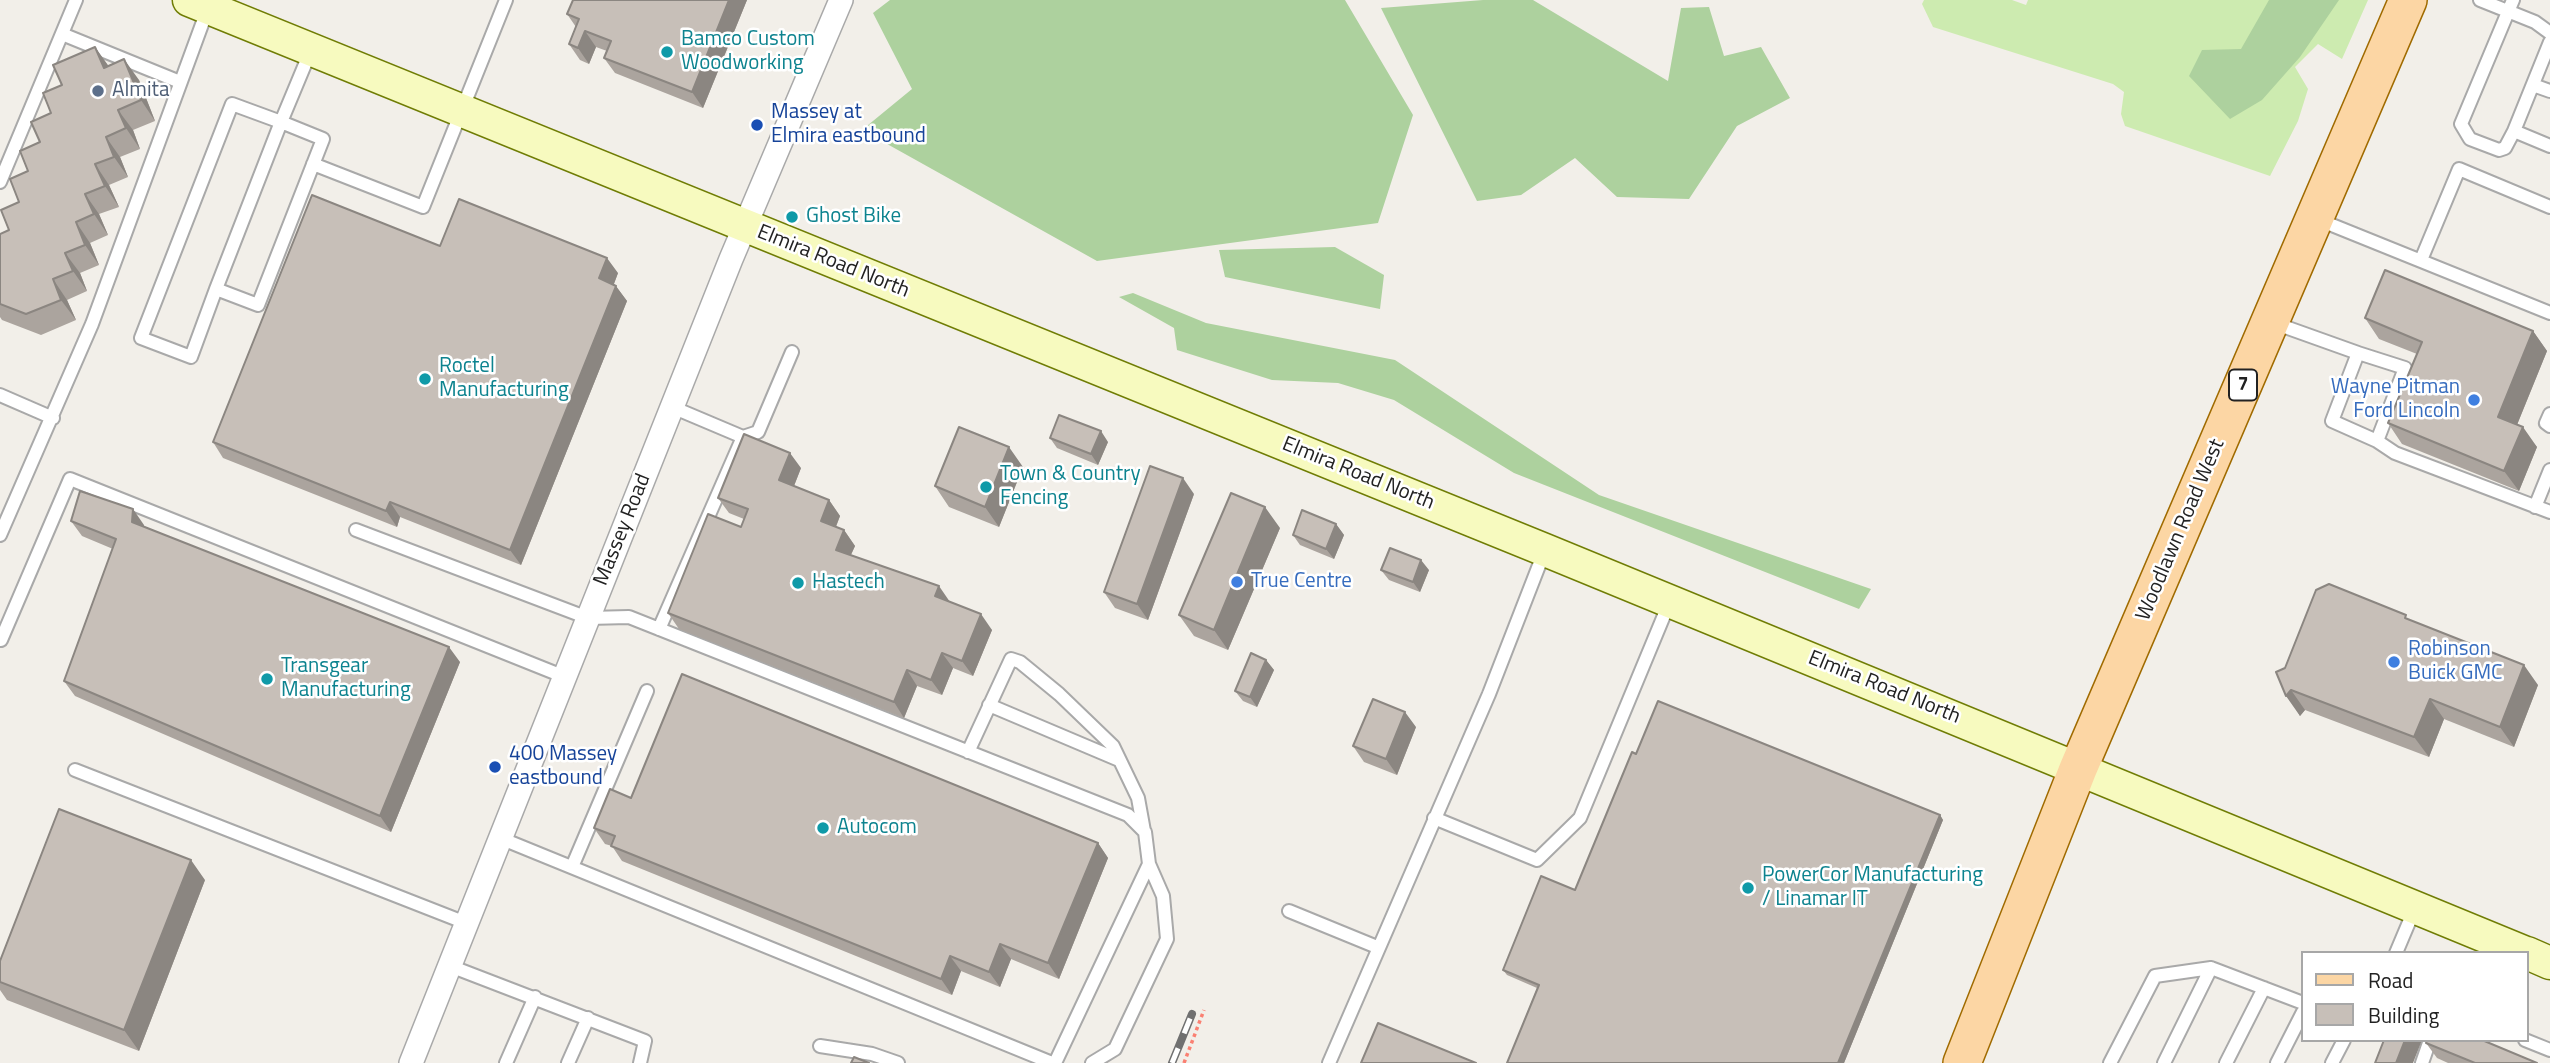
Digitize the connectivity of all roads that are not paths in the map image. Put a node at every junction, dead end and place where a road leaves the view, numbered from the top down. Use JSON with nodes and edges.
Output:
{"nodes":[{"id":1,"x":76,"y":0,"type":"edge"},
{"id":2,"x":506,"y":0,"type":"edge"},
{"id":3,"x":841,"y":0,"type":"edge"},
{"id":4,"x":2408,"y":0,"type":"edge"},
{"id":5,"x":2480,"y":0,"type":"edge"},
{"id":6,"x":199,"y":4,"type":"edge"},
{"id":7,"x":2511,"y":6,"type":"edge"},
{"id":8,"x":2550,"y":33,"type":"edge"},
{"id":9,"x":62,"y":34,"type":"junction"},
{"id":10,"x":2550,"y":42,"type":"edge"},
{"id":11,"x":311,"y":50,"type":"junction"},
{"id":12,"x":180,"y":82,"type":"junction"},
{"id":13,"x":2533,"y":85,"type":"junction"},
{"id":14,"x":2550,"y":91,"type":"edge"},
{"id":15,"x":461,"y":111,"type":"junction"},
{"id":16,"x":281,"y":122,"type":"junction"},
{"id":17,"x":2514,"y":131,"type":"junction"},
{"id":18,"x":2550,"y":146,"type":"edge"},
{"id":19,"x":313,"y":163,"type":"junction"},
{"id":20,"x":0,"y":182,"type":"edge"},
{"id":21,"x":2550,"y":207,"type":"edge"},
{"id":22,"x":2315,"y":218,"type":"junction"},
{"id":23,"x":745,"y":226,"type":"junction"},
{"id":24,"x":2421,"y":260,"type":"junction"},
{"id":25,"x":216,"y":289,"type":"junction"},
{"id":26,"x":2550,"y":313,"type":"edge"},
{"id":27,"x":2270,"y":322,"type":"junction"},
{"id":28,"x":792,"y":352,"type":"dead end"},
{"id":29,"x":2358,"y":354,"type":"junction"},
{"id":30,"x":0,"y":395,"type":"edge"},
{"id":31,"x":672,"y":407,"type":"junction"},
{"id":32,"x":2550,"y":414,"type":"edge"},
{"id":33,"x":53,"y":418,"type":"junction"},
{"id":34,"x":2550,"y":426,"type":"edge"},
{"id":35,"x":743,"y":437,"type":"junction"},
{"id":36,"x":2377,"y":440,"type":"junction"},
{"id":37,"x":2550,"y":470,"type":"edge"},
{"id":38,"x":2535,"y":507,"type":"junction"},
{"id":39,"x":2550,"y":512,"type":"edge"},
{"id":40,"x":356,"y":530,"type":"dead end"},
{"id":41,"x":0,"y":535,"type":"edge"},
{"id":42,"x":1545,"y":550,"type":"junction"},
{"id":43,"x":1670,"y":600,"type":"junction"},
{"id":44,"x":588,"y":618,"type":"junction"},
{"id":45,"x":659,"y":629,"type":"junction"},
{"id":46,"x":1,"y":640,"type":"edge"},
{"id":47,"x":565,"y":677,"type":"junction"},
{"id":48,"x":647,"y":691,"type":"dead end"},
{"id":49,"x":989,"y":705,"type":"junction"},
{"id":50,"x":968,"y":752,"type":"junction"},
{"id":51,"x":1119,"y":760,"type":"junction"},
{"id":52,"x":2078,"y":769,"type":"junction"},
{"id":53,"x":75,"y":770,"type":"dead end"},
{"id":54,"x":1434,"y":818,"type":"junction"},
{"id":55,"x":1144,"y":832,"type":"junction"},
{"id":56,"x":500,"y":838,"type":"junction"},
{"id":57,"x":1149,"y":864,"type":"junction"},
{"id":58,"x":572,"y":867,"type":"junction"},
{"id":59,"x":2415,"y":908,"type":"junction"},
{"id":60,"x":1289,"y":911,"type":"dead end"},
{"id":61,"x":466,"y":923,"type":"junction"},
{"id":62,"x":1377,"y":947,"type":"junction"},
{"id":63,"x":2397,"y":951,"type":"edge"},
{"id":64,"x":2521,"y":951,"type":"edge"},
{"id":65,"x":2529,"y":954,"type":"edge"},
{"id":66,"x":2550,"y":963,"type":"edge"},
{"id":67,"x":450,"y":966,"type":"junction"},
{"id":68,"x":2211,"y":968,"type":"junction"},
{"id":69,"x":2264,"y":988,"type":"junction"},
{"id":70,"x":535,"y":997,"type":"junction"},
{"id":71,"x":2302,"y":1003,"type":"edge"},
{"id":72,"x":2302,"y":1014,"type":"edge"},
{"id":73,"x":588,"y":1018,"type":"junction"},
{"id":74,"x":2343,"y":1042,"type":"edge"},
{"id":75,"x":2429,"y":1042,"type":"edge"},
{"id":76,"x":2529,"y":1042,"type":"edge"},
{"id":77,"x":820,"y":1045,"type":"dead end"},
{"id":78,"x":2550,"y":1050,"type":"edge"},
{"id":79,"x":411,"y":1063,"type":"edge"},
{"id":80,"x":506,"y":1063,"type":"edge"},
{"id":81,"x":568,"y":1063,"type":"edge"},
{"id":82,"x":640,"y":1063,"type":"edge"},
{"id":83,"x":898,"y":1063,"type":"edge"},
{"id":84,"x":1053,"y":1063,"type":"edge"},
{"id":85,"x":1092,"y":1063,"type":"edge"},
{"id":86,"x":1329,"y":1063,"type":"edge"},
{"id":87,"x":1962,"y":1063,"type":"edge"},
{"id":88,"x":2110,"y":1063,"type":"edge"},
{"id":89,"x":2164,"y":1063,"type":"edge"},
{"id":90,"x":2226,"y":1063,"type":"edge"},
{"id":91,"x":2277,"y":1063,"type":"edge"},
{"id":92,"x":2332,"y":1063,"type":"edge"},
{"id":93,"x":2422,"y":1063,"type":"edge"}],
"edges":[{"from":1,"to":9,"type":"lane"},
{"from":2,"to":15,"type":"lane"},
{"from":3,"to":23,"type":"street","name":"Massey Road"},
{"from":4,"to":22,"type":"main road","name":"Woodlawn Road West","number":"7"},
{"from":5,"to":7,"type":"lane"},
{"from":6,"to":11,"type":"main road","name":"Elmira Road North"},
{"from":6,"to":12,"type":"lane"},
{"from":7,"to":8,"type":"lane"},
{"from":7,"to":17,"type":"lane"},
{"from":9,"to":12,"type":"lane"},
{"from":9,"to":20,"type":"lane"},
{"from":10,"to":13,"type":"lane"},
{"from":11,"to":15,"type":"main road","name":"Elmira Road North"},
{"from":11,"to":16,"type":"lane"},
{"from":12,"to":33,"type":"lane"},
{"from":13,"to":14,"type":"lane"},
{"from":13,"to":17,"type":"lane"},
{"from":15,"to":19,"type":"lane"},
{"from":15,"to":23,"type":"main road","name":"Elmira Road North"},
{"from":16,"to":19,"type":"lane"},
{"from":16,"to":25,"type":"lane"},
{"from":16,"to":25,"type":"lane"},
{"from":17,"to":18,"type":"lane"},
{"from":19,"to":25,"type":"lane"},
{"from":21,"to":24,"type":"lane"},
{"from":22,"to":24,"type":"lane"},
{"from":22,"to":27,"type":"main road","name":"Woodlawn Road West","number":"7"},
{"from":23,"to":31,"type":"street","name":"Massey Road"},
{"from":23,"to":42,"type":"main road","name":"Elmira Road North"},
{"from":24,"to":26,"type":"lane"},
{"from":27,"to":29,"type":"lane"},
{"from":27,"to":52,"type":"main road","name":"Woodlawn Road West","number":"7"},
{"from":28,"to":35,"type":"lane"},
{"from":29,"to":36,"type":"lane"},
{"from":29,"to":36,"type":"lane"},
{"from":30,"to":33,"type":"lane"},
{"from":31,"to":35,"type":"lane"},
{"from":31,"to":44,"type":"street","name":"Massey Road"},
{"from":32,"to":34,"type":"lane"},
{"from":33,"to":41,"type":"lane"},
{"from":35,"to":45,"type":"lane"},
{"from":36,"to":38,"type":"lane"},
{"from":37,"to":38,"type":"lane"},
{"from":38,"to":39,"type":"lane"},
{"from":40,"to":44,"type":"lane"},
{"from":42,"to":43,"type":"main road","name":"Elmira Road North"},
{"from":42,"to":54,"type":"lane"},
{"from":43,"to":52,"type":"main road","name":"Elmira Road North"},
{"from":43,"to":54,"type":"lane"},
{"from":44,"to":45,"type":"lane"},
{"from":44,"to":47,"type":"street","name":"Massey Road"},
{"from":45,"to":50,"type":"lane"},
{"from":46,"to":47,"type":"lane"},
{"from":47,"to":56,"type":"street","name":"Massey Road"},
{"from":48,"to":58,"type":"lane"},
{"from":49,"to":50,"type":"lane"},
{"from":49,"to":51,"type":"lane"},
{"from":49,"to":51,"type":"lane"},
{"from":50,"to":55,"type":"lane"},
{"from":51,"to":55,"type":"lane"},
{"from":52,"to":59,"type":"main road","name":"Elmira Road North"},
{"from":52,"to":87,"type":"main road","name":"Woodlawn Road West","number":"7"},
{"from":53,"to":61,"type":"lane"},
{"from":54,"to":62,"type":"lane"},
{"from":55,"to":57,"type":"lane"},
{"from":56,"to":58,"type":"lane"},
{"from":56,"to":61,"type":"street","name":"Massey Road"},
{"from":57,"to":84,"type":"lane"},
{"from":57,"to":85,"type":"lane"},
{"from":58,"to":84,"type":"lane"},
{"from":59,"to":63,"type":"lane"},
{"from":59,"to":64,"type":"main road","name":"Elmira Road North"},
{"from":60,"to":62,"type":"lane"},
{"from":61,"to":67,"type":"street","name":"Massey Road"},
{"from":62,"to":86,"type":"lane"},
{"from":65,"to":66,"type":"main road","name":"Elmira Road North"},
{"from":67,"to":70,"type":"lane"},
{"from":67,"to":79,"type":"street","name":"Massey Road"},
{"from":68,"to":69,"type":"lane"},
{"from":68,"to":88,"type":"lane"},
{"from":68,"to":89,"type":"lane"},
{"from":69,"to":71,"type":"lane"},
{"from":69,"to":90,"type":"lane"},
{"from":70,"to":73,"type":"lane"},
{"from":70,"to":80,"type":"lane"},
{"from":72,"to":91,"type":"lane"},
{"from":73,"to":81,"type":"lane"},
{"from":73,"to":82,"type":"lane"},
{"from":74,"to":92,"type":"lane"},
{"from":75,"to":93,"type":"lane"},
{"from":76,"to":78,"type":"lane"},
{"from":77,"to":83,"type":"lane"}]}
